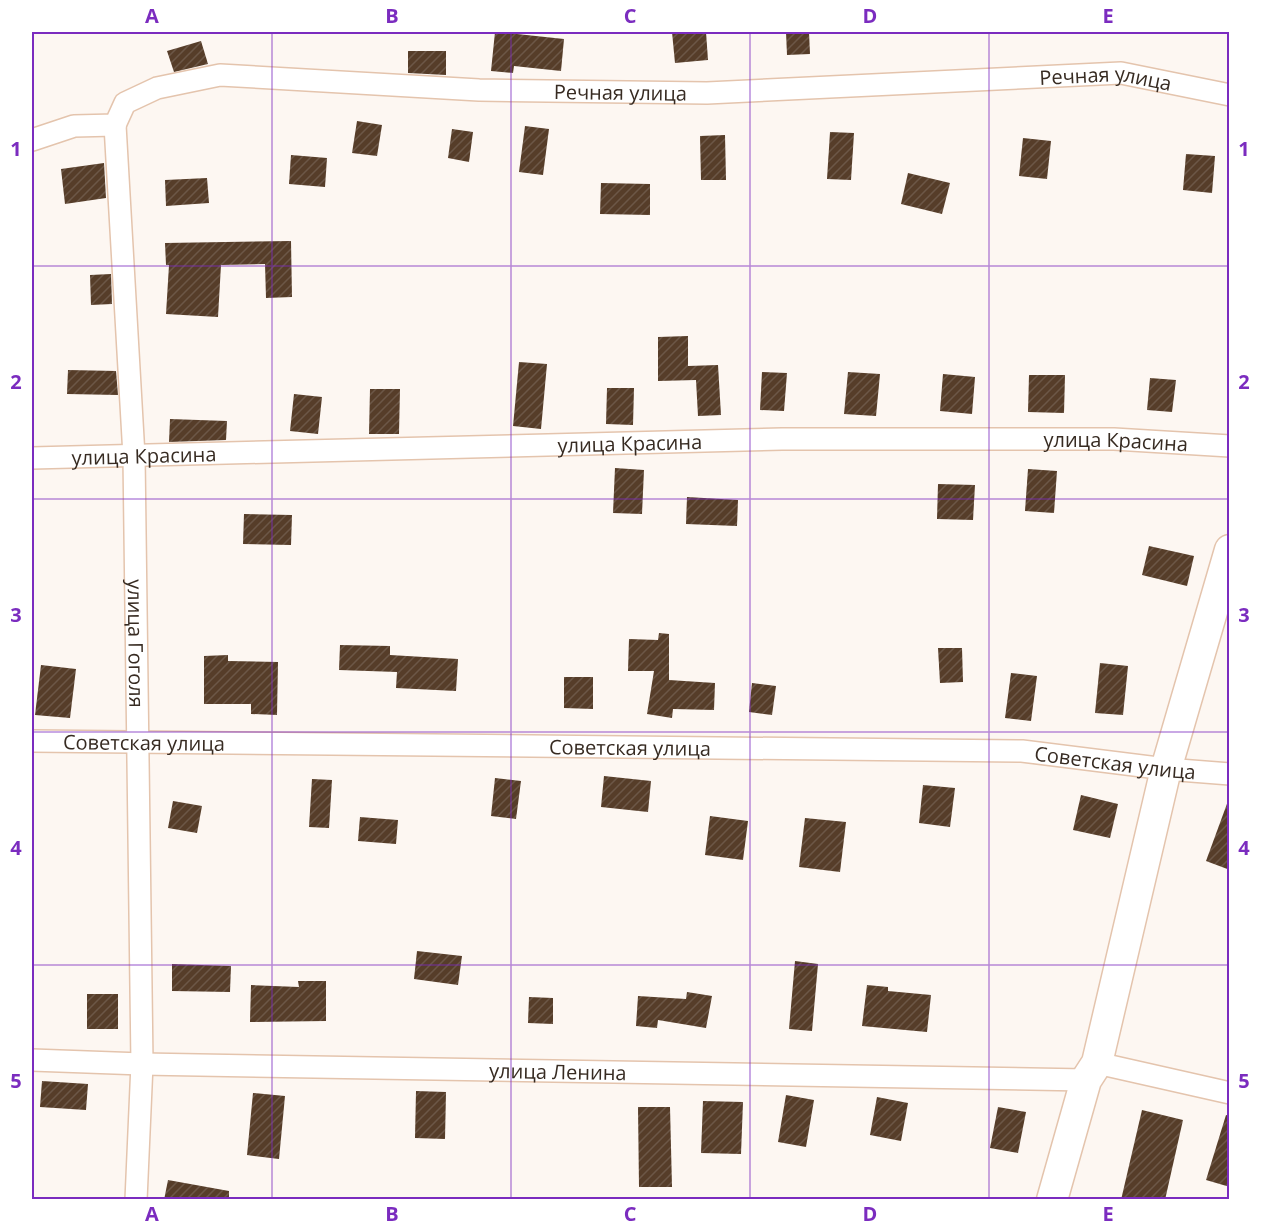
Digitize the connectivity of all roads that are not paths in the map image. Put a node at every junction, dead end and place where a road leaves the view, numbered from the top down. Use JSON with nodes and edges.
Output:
{"nodes":[{"id":1,"x":1230,"y":95,"type":"edge"},
{"id":2,"x":116,"y":124,"type":"junction"},
{"id":3,"x":32,"y":140,"type":"edge"},
{"id":4,"x":1230,"y":446,"type":"edge"},
{"id":5,"x":134,"y":456,"type":"junction"},
{"id":6,"x":32,"y":458,"type":"edge"},
{"id":7,"x":1230,"y":550,"type":"edge"},
{"id":8,"x":32,"y":741,"type":"edge"},
{"id":9,"x":138,"y":743,"type":"junction"},
{"id":10,"x":1166,"y":769,"type":"junction"},
{"id":11,"x":1230,"y":774,"type":"edge"},
{"id":12,"x":32,"y":1060,"type":"edge"},
{"id":13,"x":142,"y":1064,"type":"junction"},
{"id":14,"x":1092,"y":1071,"type":"junction"},
{"id":15,"x":1230,"y":1093,"type":"edge"},
{"id":16,"x":136,"y":1200,"type":"edge"},
{"id":17,"x":1052,"y":1200,"type":"edge"}],
"edges":[{"from":1,"to":2,"type":"street","name":"Речная улица"},
{"from":2,"to":3,"type":"street"},
{"from":2,"to":5,"type":"street","name":"улица Гоголя"},
{"from":4,"to":5,"type":"street","name":"улица Красина"},
{"from":5,"to":6,"type":"street","name":"улица Красина"},
{"from":5,"to":9,"type":"street","name":"улица Гоголя"},
{"from":7,"to":10,"type":"main road"},
{"from":8,"to":9,"type":"street","name":"Советская улица"},
{"from":9,"to":10,"type":"street","name":"Советская улица"},
{"from":9,"to":13,"type":"street","name":"улица Гоголя"},
{"from":10,"to":11,"type":"street","name":"Советская улица"},
{"from":10,"to":14,"type":"main road"},
{"from":12,"to":13,"type":"street","name":"улица Ленина"},
{"from":13,"to":14,"type":"street","name":"улица Ленина"},
{"from":13,"to":16,"type":"street","name":"улица Гоголя"},
{"from":14,"to":15,"type":"street","name":"улица Ленина"},
{"from":14,"to":17,"type":"main road"}]}
